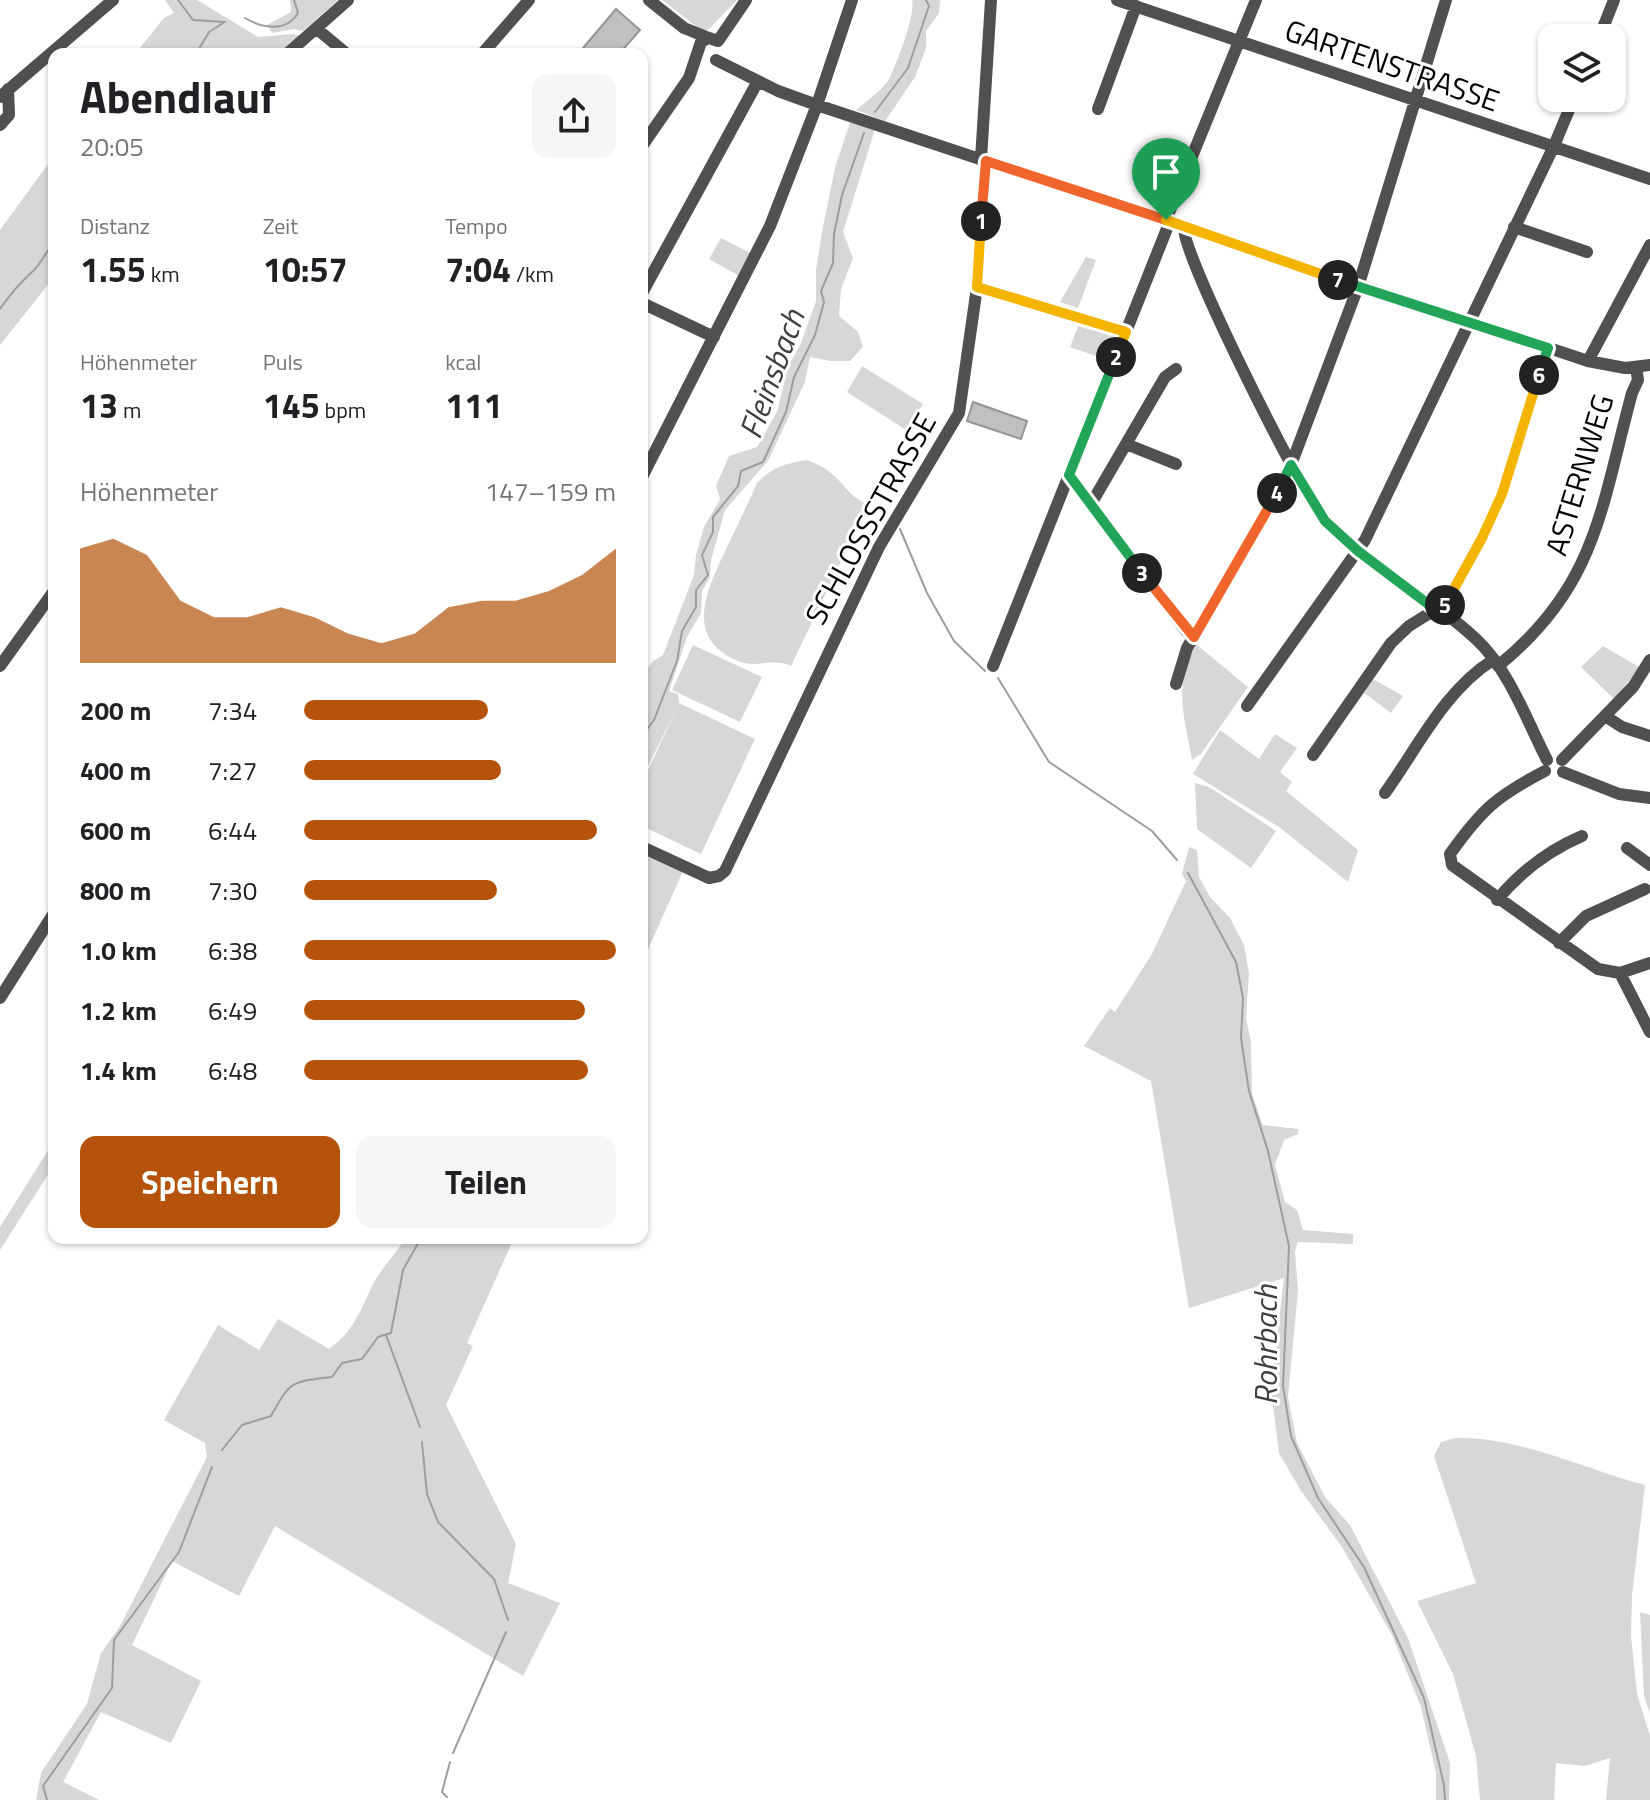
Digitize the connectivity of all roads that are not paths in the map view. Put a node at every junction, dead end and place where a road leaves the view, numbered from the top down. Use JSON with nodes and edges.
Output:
{"nodes":[{"id":1,"x":113,"y":0,"type":"edge"},
{"id":2,"x":348,"y":0,"type":"edge"},
{"id":3,"x":529,"y":0,"type":"edge"},
{"id":4,"x":649,"y":0,"type":"edge"},
{"id":5,"x":746,"y":0,"type":"edge"},
{"id":6,"x":852,"y":0,"type":"edge"},
{"id":7,"x":991,"y":0,"type":"edge"},
{"id":8,"x":1117,"y":0,"type":"edge"},
{"id":9,"x":1256,"y":0,"type":"edge"},
{"id":10,"x":1446,"y":0,"type":"edge"},
{"id":11,"x":1614,"y":0,"type":"edge"},
{"id":12,"x":1136,"y":6,"type":"junction"},
{"id":13,"x":1605,"y":24,"type":"edge"},
{"id":14,"x":684,"y":28,"type":"junction"},
{"id":15,"x":317,"y":29,"type":"junction"},
{"id":16,"x":1240,"y":41,"type":"junction"},
{"id":17,"x":57,"y":48,"type":"edge"},
{"id":18,"x":294,"y":48,"type":"edge"},
{"id":19,"x":340,"y":48,"type":"edge"},
{"id":20,"x":487,"y":48,"type":"edge"},
{"id":21,"x":715,"y":50,"type":"junction"},
{"id":22,"x":699,"y":52,"type":"junction"},
{"id":23,"x":48,"y":55,"type":"edge"},
{"id":24,"x":689,"y":78,"type":"junction"},
{"id":25,"x":758,"y":81,"type":"junction"},
{"id":26,"x":4,"y":93,"type":"edge"},
{"id":27,"x":1415,"y":102,"type":"junction"},
{"id":28,"x":817,"y":105,"type":"junction"},
{"id":29,"x":1098,"y":109,"type":"dead end"},
{"id":30,"x":1568,"y":112,"type":"edge"},
{"id":31,"x":0,"y":125,"type":"edge"},
{"id":32,"x":648,"y":137,"type":"edge"},
{"id":33,"x":1553,"y":148,"type":"junction"},
{"id":34,"x":984,"y":160,"type":"junction"},
{"id":35,"x":1650,"y":179,"type":"edge"},
{"id":36,"x":1168,"y":220,"type":"junction"},
{"id":37,"x":1184,"y":226,"type":"junction"},
{"id":38,"x":1514,"y":227,"type":"junction"},
{"id":39,"x":1650,"y":245,"type":"edge"},
{"id":40,"x":1587,"y":252,"type":"dead end"},
{"id":41,"x":648,"y":282,"type":"edge"},
{"id":42,"x":977,"y":287,"type":"junction"},
{"id":43,"x":1358,"y":287,"type":"junction"},
{"id":44,"x":648,"y":307,"type":"edge"},
{"id":45,"x":1469,"y":324,"type":"junction"},
{"id":46,"x":1121,"y":331,"type":"junction"},
{"id":47,"x":714,"y":337,"type":"junction"},
{"id":48,"x":1548,"y":348,"type":"junction"},
{"id":49,"x":1588,"y":361,"type":"junction"},
{"id":50,"x":1650,"y":365,"type":"edge"},
{"id":51,"x":1176,"y":369,"type":"dead end"},
{"id":52,"x":1642,"y":378,"type":"edge"},
{"id":53,"x":1126,"y":444,"type":"junction"},
{"id":54,"x":1176,"y":464,"type":"dead end"},
{"id":55,"x":648,"y":465,"type":"edge"},
{"id":56,"x":1291,"y":465,"type":"junction"},
{"id":57,"x":1069,"y":475,"type":"junction"},
{"id":58,"x":1091,"y":504,"type":"junction"},
{"id":59,"x":1358,"y":551,"type":"junction"},
{"id":60,"x":48,"y":599,"type":"edge"},
{"id":61,"x":1436,"y":610,"type":"junction"},
{"id":62,"x":1194,"y":637,"type":"junction"},
{"id":63,"x":1496,"y":663,"type":"junction"},
{"id":64,"x":1649,"y":664,"type":"edge"},
{"id":65,"x":0,"y":666,"type":"edge"},
{"id":66,"x":993,"y":666,"type":"dead end"},
{"id":67,"x":1176,"y":684,"type":"dead end"},
{"id":68,"x":1247,"y":706,"type":"dead end"},
{"id":69,"x":1605,"y":716,"type":"junction"},
{"id":70,"x":1650,"y":736,"type":"edge"},
{"id":71,"x":1313,"y":755,"type":"dead end"},
{"id":72,"x":1546,"y":765,"type":"junction"},
{"id":73,"x":1562,"y":766,"type":"junction"},
{"id":74,"x":1385,"y":793,"type":"dead end"},
{"id":75,"x":1650,"y":798,"type":"edge"},
{"id":76,"x":1582,"y":836,"type":"dead end"},
{"id":77,"x":1627,"y":848,"type":"dead end"},
{"id":78,"x":648,"y":850,"type":"edge"},
{"id":79,"x":1650,"y":865,"type":"edge"},
{"id":80,"x":1645,"y":889,"type":"dead end"},
{"id":81,"x":1497,"y":900,"type":"junction"},
{"id":82,"x":48,"y":922,"type":"edge"},
{"id":83,"x":1559,"y":943,"type":"junction"},
{"id":84,"x":1650,"y":963,"type":"edge"},
{"id":85,"x":1620,"y":973,"type":"junction"},
{"id":86,"x":0,"y":998,"type":"edge"},
{"id":87,"x":1650,"y":1032,"type":"edge"}],
"edges":[{"from":1,"to":17,"type":"street"},
{"from":2,"to":15,"type":"street"},
{"from":3,"to":20,"type":"street"},
{"from":4,"to":14,"type":"street"},
{"from":5,"to":21,"type":"street"},
{"from":6,"to":28,"type":"street"},
{"from":7,"to":34,"type":"street","name":"SCHLOSSSTRASSE"},
{"from":8,"to":12,"type":"street","name":"GARTENSTRASSE"},
{"from":9,"to":16,"type":"street"},
{"from":10,"to":27,"type":"street"},
{"from":11,"to":13,"type":"street"},
{"from":12,"to":16,"type":"street","name":"GARTENSTRASSE"},
{"from":12,"to":29,"type":"street"},
{"from":14,"to":21,"type":"street"},
{"from":14,"to":22,"type":"street"},
{"from":15,"to":18,"type":"street"},
{"from":15,"to":19,"type":"street"},
{"from":16,"to":27,"type":"street","name":"GARTENSTRASSE"},
{"from":16,"to":36,"type":"street"},
{"from":21,"to":22,"type":"street"},
{"from":21,"to":24,"type":"street"},
{"from":21,"to":25,"type":"street"},
{"from":22,"to":24,"type":"street"},
{"from":23,"to":26,"type":"street"},
{"from":24,"to":32,"type":"street"},
{"from":25,"to":28,"type":"street"},
{"from":25,"to":41,"type":"street"},
{"from":26,"to":31,"type":"street"},
{"from":27,"to":33,"type":"street","name":"GARTENSTRASSE"},
{"from":27,"to":43,"type":"street"},
{"from":28,"to":34,"type":"street"},
{"from":28,"to":47,"type":"street"},
{"from":30,"to":33,"type":"street"},
{"from":33,"to":35,"type":"street","name":"GARTENSTRASSE"},
{"from":33,"to":38,"type":"street"},
{"from":34,"to":36,"type":"street"},
{"from":34,"to":42,"type":"street","name":"SCHLOSSSTRASSE"},
{"from":36,"to":37,"type":"street"},
{"from":36,"to":46,"type":"street"},
{"from":37,"to":43,"type":"street"},
{"from":37,"to":56,"type":"street"},
{"from":38,"to":40,"type":"street"},
{"from":38,"to":45,"type":"street"},
{"from":39,"to":49,"type":"street"},
{"from":42,"to":46,"type":"street"},
{"from":42,"to":78,"type":"street","name":"SCHLOSSSTRASSE"},
{"from":43,"to":45,"type":"street"},
{"from":43,"to":56,"type":"street"},
{"from":44,"to":47,"type":"street"},
{"from":45,"to":48,"type":"street"},
{"from":45,"to":59,"type":"street"},
{"from":46,"to":57,"type":"street"},
{"from":47,"to":55,"type":"street"},
{"from":48,"to":49,"type":"street"},
{"from":48,"to":61,"type":"street"},
{"from":49,"to":52,"type":"street"},
{"from":50,"to":52,"type":"street"},
{"from":51,"to":53,"type":"street"},
{"from":52,"to":63,"type":"street","name":"ASTERNWEG"},
{"from":53,"to":54,"type":"street"},
{"from":53,"to":58,"type":"street"},
{"from":56,"to":59,"type":"street"},
{"from":56,"to":62,"type":"street"},
{"from":57,"to":58,"type":"street"},
{"from":57,"to":66,"type":"street"},
{"from":58,"to":62,"type":"street"},
{"from":59,"to":61,"type":"street"},
{"from":59,"to":68,"type":"street"},
{"from":60,"to":65,"type":"street"},
{"from":61,"to":63,"type":"street"},
{"from":61,"to":71,"type":"street"},
{"from":62,"to":67,"type":"street"},
{"from":63,"to":72,"type":"street"},
{"from":63,"to":74,"type":"street","name":"ASTERNWEG"},
{"from":64,"to":69,"type":"street"},
{"from":69,"to":70,"type":"street"},
{"from":69,"to":73,"type":"street"},
{"from":72,"to":73,"type":"street"},
{"from":72,"to":73,"type":"street"},
{"from":72,"to":81,"type":"street"},
{"from":73,"to":75,"type":"street"},
{"from":76,"to":81,"type":"street"},
{"from":77,"to":79,"type":"street"},
{"from":80,"to":83,"type":"street"},
{"from":81,"to":83,"type":"street"},
{"from":82,"to":86,"type":"street"},
{"from":83,"to":85,"type":"street"},
{"from":84,"to":85,"type":"street"},
{"from":85,"to":87,"type":"street"}]}
